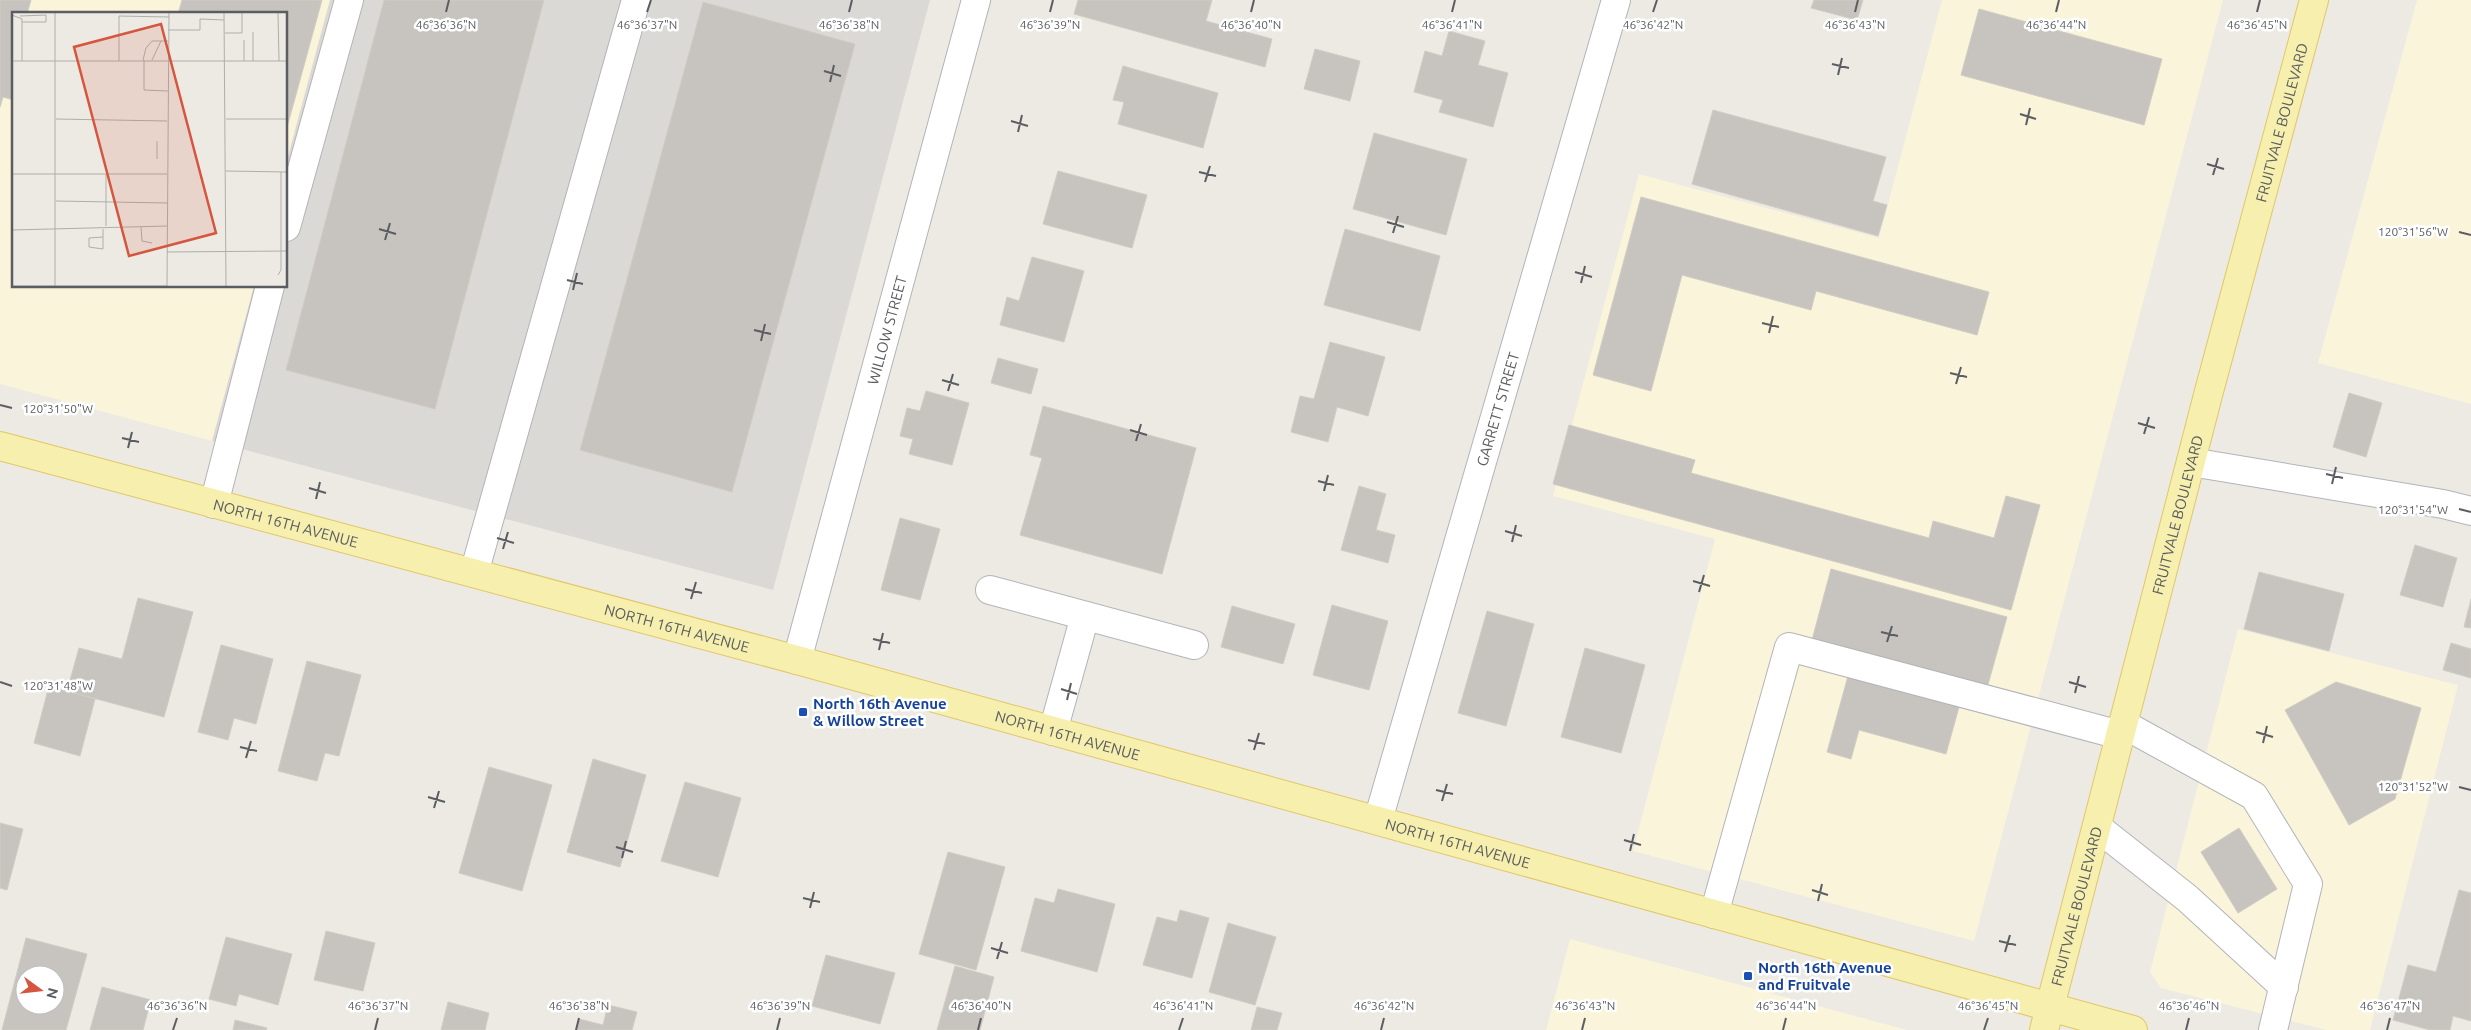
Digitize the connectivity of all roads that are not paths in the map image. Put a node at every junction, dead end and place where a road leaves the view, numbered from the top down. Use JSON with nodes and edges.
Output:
{"nodes":[{"id":1,"x":349,"y":0,"type":"edge"},
{"id":2,"x":636,"y":0,"type":"edge"},
{"id":3,"x":976,"y":0,"type":"edge"},
{"id":4,"x":1616,"y":0,"type":"edge"},
{"id":5,"x":2314,"y":0,"type":"edge"},
{"id":6,"x":288,"y":217,"type":"edge"},
{"id":7,"x":269,"y":288,"type":"edge"},
{"id":8,"x":0,"y":446,"type":"edge"},
{"id":9,"x":2191,"y":462,"type":"junction"},
{"id":10,"x":214,"y":504,"type":"junction"},
{"id":11,"x":2471,"y":511,"type":"edge"},
{"id":12,"x":474,"y":573,"type":"junction"},
{"id":13,"x":990,"y":590,"type":"dead end"},
{"id":14,"x":1085,"y":616,"type":"junction"},
{"id":15,"x":1194,"y":645,"type":"dead end"},
{"id":16,"x":797,"y":660,"type":"junction"},
{"id":17,"x":2121,"y":729,"type":"junction"},
{"id":18,"x":1052,"y":731,"type":"junction"},
{"id":19,"x":1378,"y":820,"type":"junction"},
{"id":20,"x":2097,"y":827,"type":"junction"},
{"id":21,"x":1714,"y":914,"type":"junction"},
{"id":22,"x":2284,"y":987,"type":"junction"},
{"id":23,"x":2047,"y":1018,"type":"edge"},
{"id":24,"x":2134,"y":1030,"type":"edge"},
{"id":25,"x":2273,"y":1030,"type":"edge"}],
"edges":[{"from":1,"to":6,"type":"street"},
{"from":2,"to":12,"type":"street"},
{"from":3,"to":16,"type":"street","name":"WILLOW STREET"},
{"from":4,"to":19,"type":"street","name":"GARRETT STREET"},
{"from":5,"to":9,"type":"main road","name":"FRUITVALE BOULEVARD"},
{"from":7,"to":10,"type":"street"},
{"from":8,"to":10,"type":"main road","name":"NORTH 16TH AVENUE"},
{"from":9,"to":11,"type":"street"},
{"from":9,"to":17,"type":"main road","name":"FRUITVALE BOULEVARD"},
{"from":10,"to":12,"type":"main road","name":"NORTH 16TH AVENUE"},
{"from":12,"to":16,"type":"main road","name":"NORTH 16TH AVENUE"},
{"from":13,"to":14,"type":"street"},
{"from":14,"to":15,"type":"street"},
{"from":14,"to":18,"type":"street"},
{"from":16,"to":18,"type":"main road","name":"NORTH 16TH AVENUE"},
{"from":17,"to":20,"type":"main road","name":"FRUITVALE BOULEVARD"},
{"from":17,"to":21,"type":"street"},
{"from":17,"to":22,"type":"street"},
{"from":18,"to":19,"type":"main road","name":"NORTH 16TH AVENUE"},
{"from":19,"to":21,"type":"main road","name":"NORTH 16TH AVENUE"},
{"from":20,"to":22,"type":"street"},
{"from":20,"to":23,"type":"main road","name":"FRUITVALE BOULEVARD"},
{"from":21,"to":23,"type":"main road","name":"NORTH 16TH AVENUE"},
{"from":22,"to":25,"type":"street"},
{"from":23,"to":24,"type":"main road","name":"NORTH 16TH AVENUE"}]}
